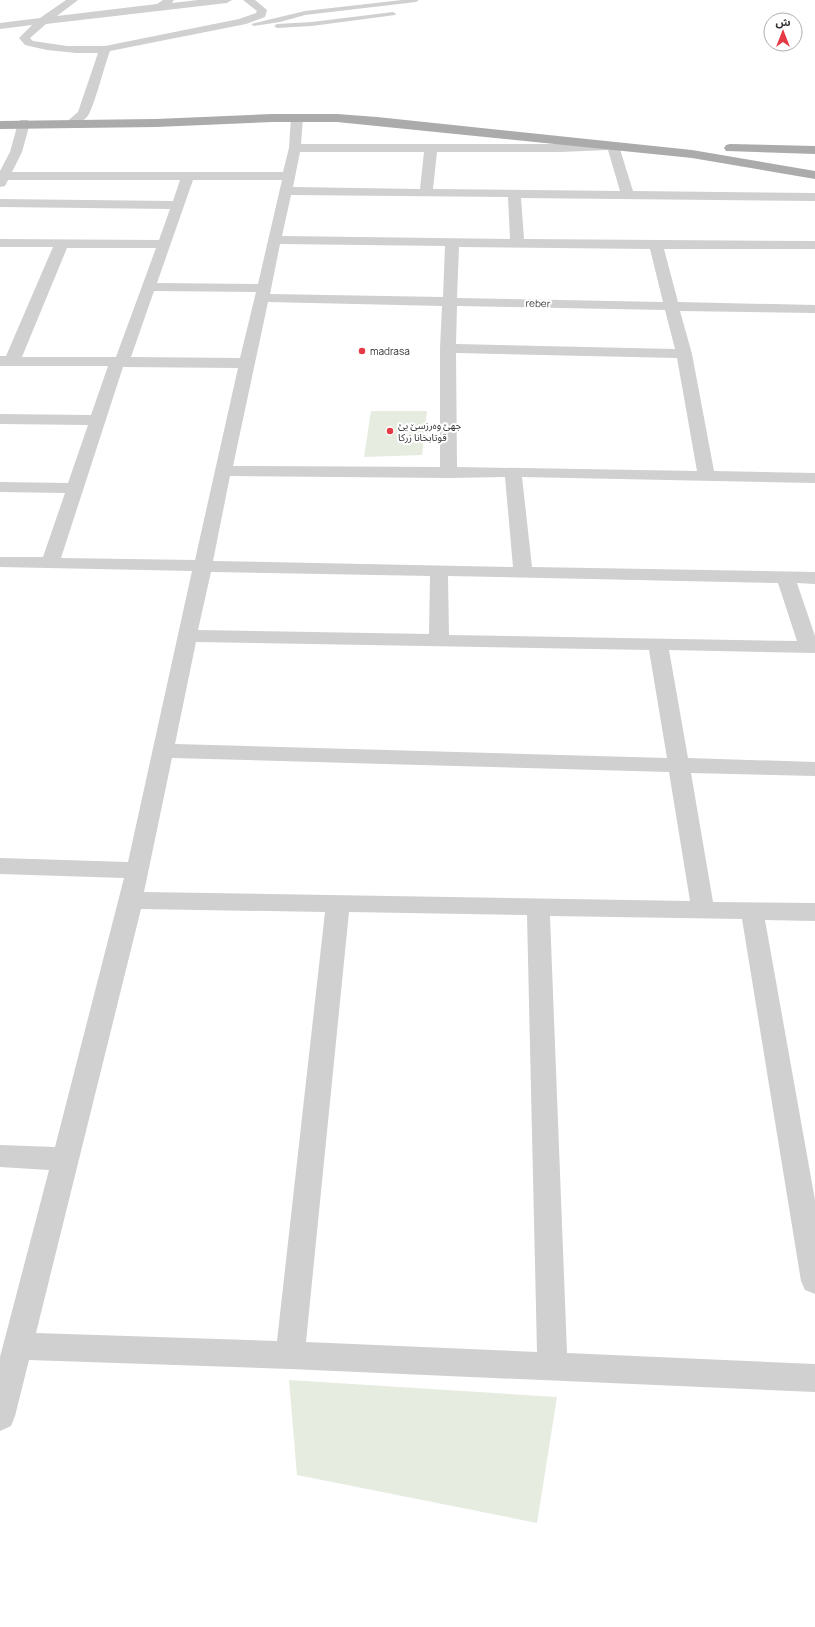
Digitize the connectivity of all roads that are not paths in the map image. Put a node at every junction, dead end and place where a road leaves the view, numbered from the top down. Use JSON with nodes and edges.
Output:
{"nodes":[{"id":1,"x":73,"y":0,"type":"edge"},
{"id":2,"x":227,"y":0,"type":"edge"},
{"id":3,"x":248,"y":0,"type":"edge"},
{"id":4,"x":416,"y":0,"type":"edge"},
{"id":5,"x":165,"y":4,"type":"edge"},
{"id":6,"x":393,"y":14,"type":"dead end"},
{"id":7,"x":43,"y":21,"type":"junction"},
{"id":8,"x":242,"y":22,"type":"junction"},
{"id":9,"x":254,"y":24,"type":"junction"},
{"id":10,"x":0,"y":26,"type":"edge"},
{"id":11,"x":105,"y":49,"type":"junction"},
{"id":12,"x":83,"y":114,"type":"junction"},
{"id":13,"x":0,"y":117,"type":"edge"},
{"id":14,"x":297,"y":118,"type":"junction"},
{"id":15,"x":24,"y":123,"type":"junction"},
{"id":16,"x":0,"y":124,"type":"edge"},
{"id":17,"x":70,"y":124,"type":"junction"},
{"id":18,"x":613,"y":146,"type":"junction"},
{"id":19,"x":295,"y":148,"type":"junction"},
{"id":20,"x":431,"y":148,"type":"junction"},
{"id":21,"x":815,"y":150,"type":"edge"},
{"id":22,"x":815,"y":159,"type":"edge"},
{"id":23,"x":815,"y":166,"type":"edge"},
{"id":24,"x":815,"y":175,"type":"edge"},
{"id":25,"x":188,"y":176,"type":"junction"},
{"id":26,"x":2,"y":179,"type":"edge"},
{"id":27,"x":287,"y":183,"type":"junction"},
{"id":28,"x":514,"y":192,"type":"junction"},
{"id":29,"x":426,"y":193,"type":"junction"},
{"id":30,"x":627,"y":193,"type":"junction"},
{"id":31,"x":815,"y":196,"type":"edge"},
{"id":32,"x":0,"y":204,"type":"edge"},
{"id":33,"x":178,"y":205,"type":"junction"},
{"id":34,"x":274,"y":240,"type":"junction"},
{"id":35,"x":0,"y":242,"type":"edge"},
{"id":36,"x":452,"y":242,"type":"junction"},
{"id":37,"x":62,"y":243,"type":"junction"},
{"id":38,"x":517,"y":243,"type":"junction"},
{"id":39,"x":164,"y":244,"type":"junction"},
{"id":40,"x":656,"y":245,"type":"junction"},
{"id":41,"x":815,"y":245,"type":"edge"},
{"id":42,"x":149,"y":287,"type":"junction"},
{"id":43,"x":263,"y":293,"type":"junction"},
{"id":44,"x":449,"y":301,"type":"junction"},
{"id":45,"x":672,"y":306,"type":"junction"},
{"id":46,"x":815,"y":309,"type":"edge"},
{"id":47,"x":448,"y":348,"type":"junction"},
{"id":48,"x":684,"y":354,"type":"junction"},
{"id":49,"x":6,"y":361,"type":"edge"},
{"id":50,"x":120,"y":362,"type":"junction"},
{"id":51,"x":248,"y":363,"type":"junction"},
{"id":52,"x":0,"y":419,"type":"edge"},
{"id":53,"x":97,"y":420,"type":"junction"},
{"id":54,"x":223,"y":471,"type":"junction"},
{"id":55,"x":513,"y":472,"type":"junction"},
{"id":56,"x":449,"y":473,"type":"junction"},
{"id":57,"x":706,"y":475,"type":"junction"},
{"id":58,"x":815,"y":478,"type":"edge"},
{"id":59,"x":0,"y":487,"type":"edge"},
{"id":60,"x":76,"y":488,"type":"junction"},
{"id":61,"x":0,"y":562,"type":"edge"},
{"id":62,"x":50,"y":563,"type":"junction"},
{"id":63,"x":203,"y":567,"type":"junction"},
{"id":64,"x":439,"y":572,"type":"junction"},
{"id":65,"x":523,"y":573,"type":"junction"},
{"id":66,"x":786,"y":578,"type":"junction"},
{"id":67,"x":815,"y":578,"type":"edge"},
{"id":68,"x":188,"y":636,"type":"junction"},
{"id":69,"x":439,"y":640,"type":"junction"},
{"id":70,"x":658,"y":644,"type":"junction"},
{"id":71,"x":812,"y":647,"type":"edge"},
{"id":72,"x":163,"y":751,"type":"junction"},
{"id":73,"x":677,"y":764,"type":"junction"},
{"id":74,"x":815,"y":769,"type":"edge"},
{"id":75,"x":0,"y":866,"type":"edge"},
{"id":76,"x":137,"y":870,"type":"junction"},
{"id":77,"x":131,"y":900,"type":"junction"},
{"id":78,"x":338,"y":903,"type":"junction"},
{"id":79,"x":538,"y":907,"type":"junction"},
{"id":80,"x":703,"y":910,"type":"junction"},
{"id":81,"x":752,"y":910,"type":"junction"},
{"id":82,"x":815,"y":912,"type":"edge"},
{"id":83,"x":0,"y":1156,"type":"edge"},
{"id":84,"x":66,"y":1159,"type":"junction"},
{"id":85,"x":815,"y":1281,"type":"edge"},
{"id":86,"x":19,"y":1346,"type":"junction"},
{"id":87,"x":290,"y":1355,"type":"junction"},
{"id":88,"x":552,"y":1367,"type":"junction"},
{"id":89,"x":815,"y":1378,"type":"edge"},
{"id":90,"x":0,"y":1416,"type":"edge"}],
"edges":[{"from":1,"to":7,"type":"street"},
{"from":2,"to":5,"type":"street"},
{"from":3,"to":8,"type":"street"},
{"from":4,"to":9,"type":"lane"},
{"from":5,"to":7,"type":"street"},
{"from":6,"to":9,"type":"lane"},
{"from":7,"to":10,"type":"street"},
{"from":7,"to":11,"type":"street"},
{"from":8,"to":9,"type":"lane"},
{"from":8,"to":11,"type":"street"},
{"from":11,"to":12,"type":"street"},
{"from":12,"to":13,"type":"main road"},
{"from":12,"to":17,"type":"street"},
{"from":12,"to":21,"type":"main road"},
{"from":14,"to":17,"type":"main road"},
{"from":14,"to":18,"type":"main road"},
{"from":14,"to":19,"type":"street"},
{"from":15,"to":16,"type":"main road"},
{"from":15,"to":17,"type":"main road"},
{"from":15,"to":26,"type":"street"},
{"from":18,"to":20,"type":"street"},
{"from":18,"to":24,"type":"main road"},
{"from":18,"to":30,"type":"street"},
{"from":19,"to":20,"type":"street"},
{"from":19,"to":27,"type":"street"},
{"from":20,"to":29,"type":"street"},
{"from":22,"to":23,"type":"main road"},
{"from":25,"to":26,"type":"street"},
{"from":25,"to":27,"type":"street"},
{"from":25,"to":33,"type":"street"},
{"from":27,"to":29,"type":"street"},
{"from":27,"to":34,"type":"street"},
{"from":28,"to":29,"type":"street"},
{"from":28,"to":30,"type":"street"},
{"from":28,"to":38,"type":"street"},
{"from":30,"to":31,"type":"street"},
{"from":32,"to":33,"type":"street"},
{"from":33,"to":39,"type":"street"},
{"from":34,"to":36,"type":"street"},
{"from":34,"to":43,"type":"street"},
{"from":35,"to":37,"type":"street"},
{"from":36,"to":38,"type":"street"},
{"from":36,"to":44,"type":"street"},
{"from":37,"to":39,"type":"street"},
{"from":37,"to":49,"type":"street"},
{"from":38,"to":40,"type":"street"},
{"from":39,"to":42,"type":"street"},
{"from":40,"to":41,"type":"street"},
{"from":40,"to":45,"type":"street"},
{"from":42,"to":43,"type":"street","name":"reber"},
{"from":42,"to":50,"type":"street"},
{"from":43,"to":44,"type":"street","name":"reber"},
{"from":43,"to":51,"type":"street"},
{"from":44,"to":45,"type":"street","name":"reber"},
{"from":44,"to":47,"type":"street"},
{"from":45,"to":46,"type":"street","name":"reber"},
{"from":45,"to":48,"type":"street"},
{"from":47,"to":48,"type":"street"},
{"from":47,"to":56,"type":"street"},
{"from":48,"to":57,"type":"street"},
{"from":49,"to":50,"type":"street"},
{"from":50,"to":51,"type":"street"},
{"from":50,"to":53,"type":"street"},
{"from":51,"to":54,"type":"street"},
{"from":52,"to":53,"type":"street"},
{"from":53,"to":60,"type":"street"},
{"from":54,"to":56,"type":"street"},
{"from":54,"to":63,"type":"street"},
{"from":55,"to":56,"type":"street"},
{"from":55,"to":57,"type":"street"},
{"from":55,"to":65,"type":"street"},
{"from":57,"to":58,"type":"street"},
{"from":59,"to":60,"type":"street"},
{"from":60,"to":62,"type":"street"},
{"from":61,"to":62,"type":"street"},
{"from":62,"to":63,"type":"street"},
{"from":63,"to":64,"type":"street"},
{"from":63,"to":68,"type":"street"},
{"from":64,"to":65,"type":"street"},
{"from":64,"to":69,"type":"street"},
{"from":65,"to":66,"type":"street"},
{"from":66,"to":67,"type":"street"},
{"from":66,"to":71,"type":"street"},
{"from":68,"to":69,"type":"street"},
{"from":68,"to":72,"type":"street"},
{"from":69,"to":70,"type":"street"},
{"from":70,"to":71,"type":"street"},
{"from":70,"to":73,"type":"street"},
{"from":72,"to":73,"type":"street"},
{"from":72,"to":76,"type":"street"},
{"from":73,"to":74,"type":"street"},
{"from":73,"to":80,"type":"street"},
{"from":75,"to":76,"type":"street"},
{"from":76,"to":77,"type":"street"},
{"from":77,"to":78,"type":"street"},
{"from":77,"to":84,"type":"street"},
{"from":78,"to":79,"type":"street"},
{"from":78,"to":87,"type":"street"},
{"from":79,"to":80,"type":"street"},
{"from":79,"to":88,"type":"street"},
{"from":80,"to":81,"type":"street"},
{"from":81,"to":82,"type":"street"},
{"from":81,"to":85,"type":"street"},
{"from":83,"to":84,"type":"street"},
{"from":84,"to":86,"type":"street"},
{"from":86,"to":87,"type":"street"},
{"from":86,"to":90,"type":"street"},
{"from":87,"to":88,"type":"street"},
{"from":88,"to":89,"type":"street"}]}
